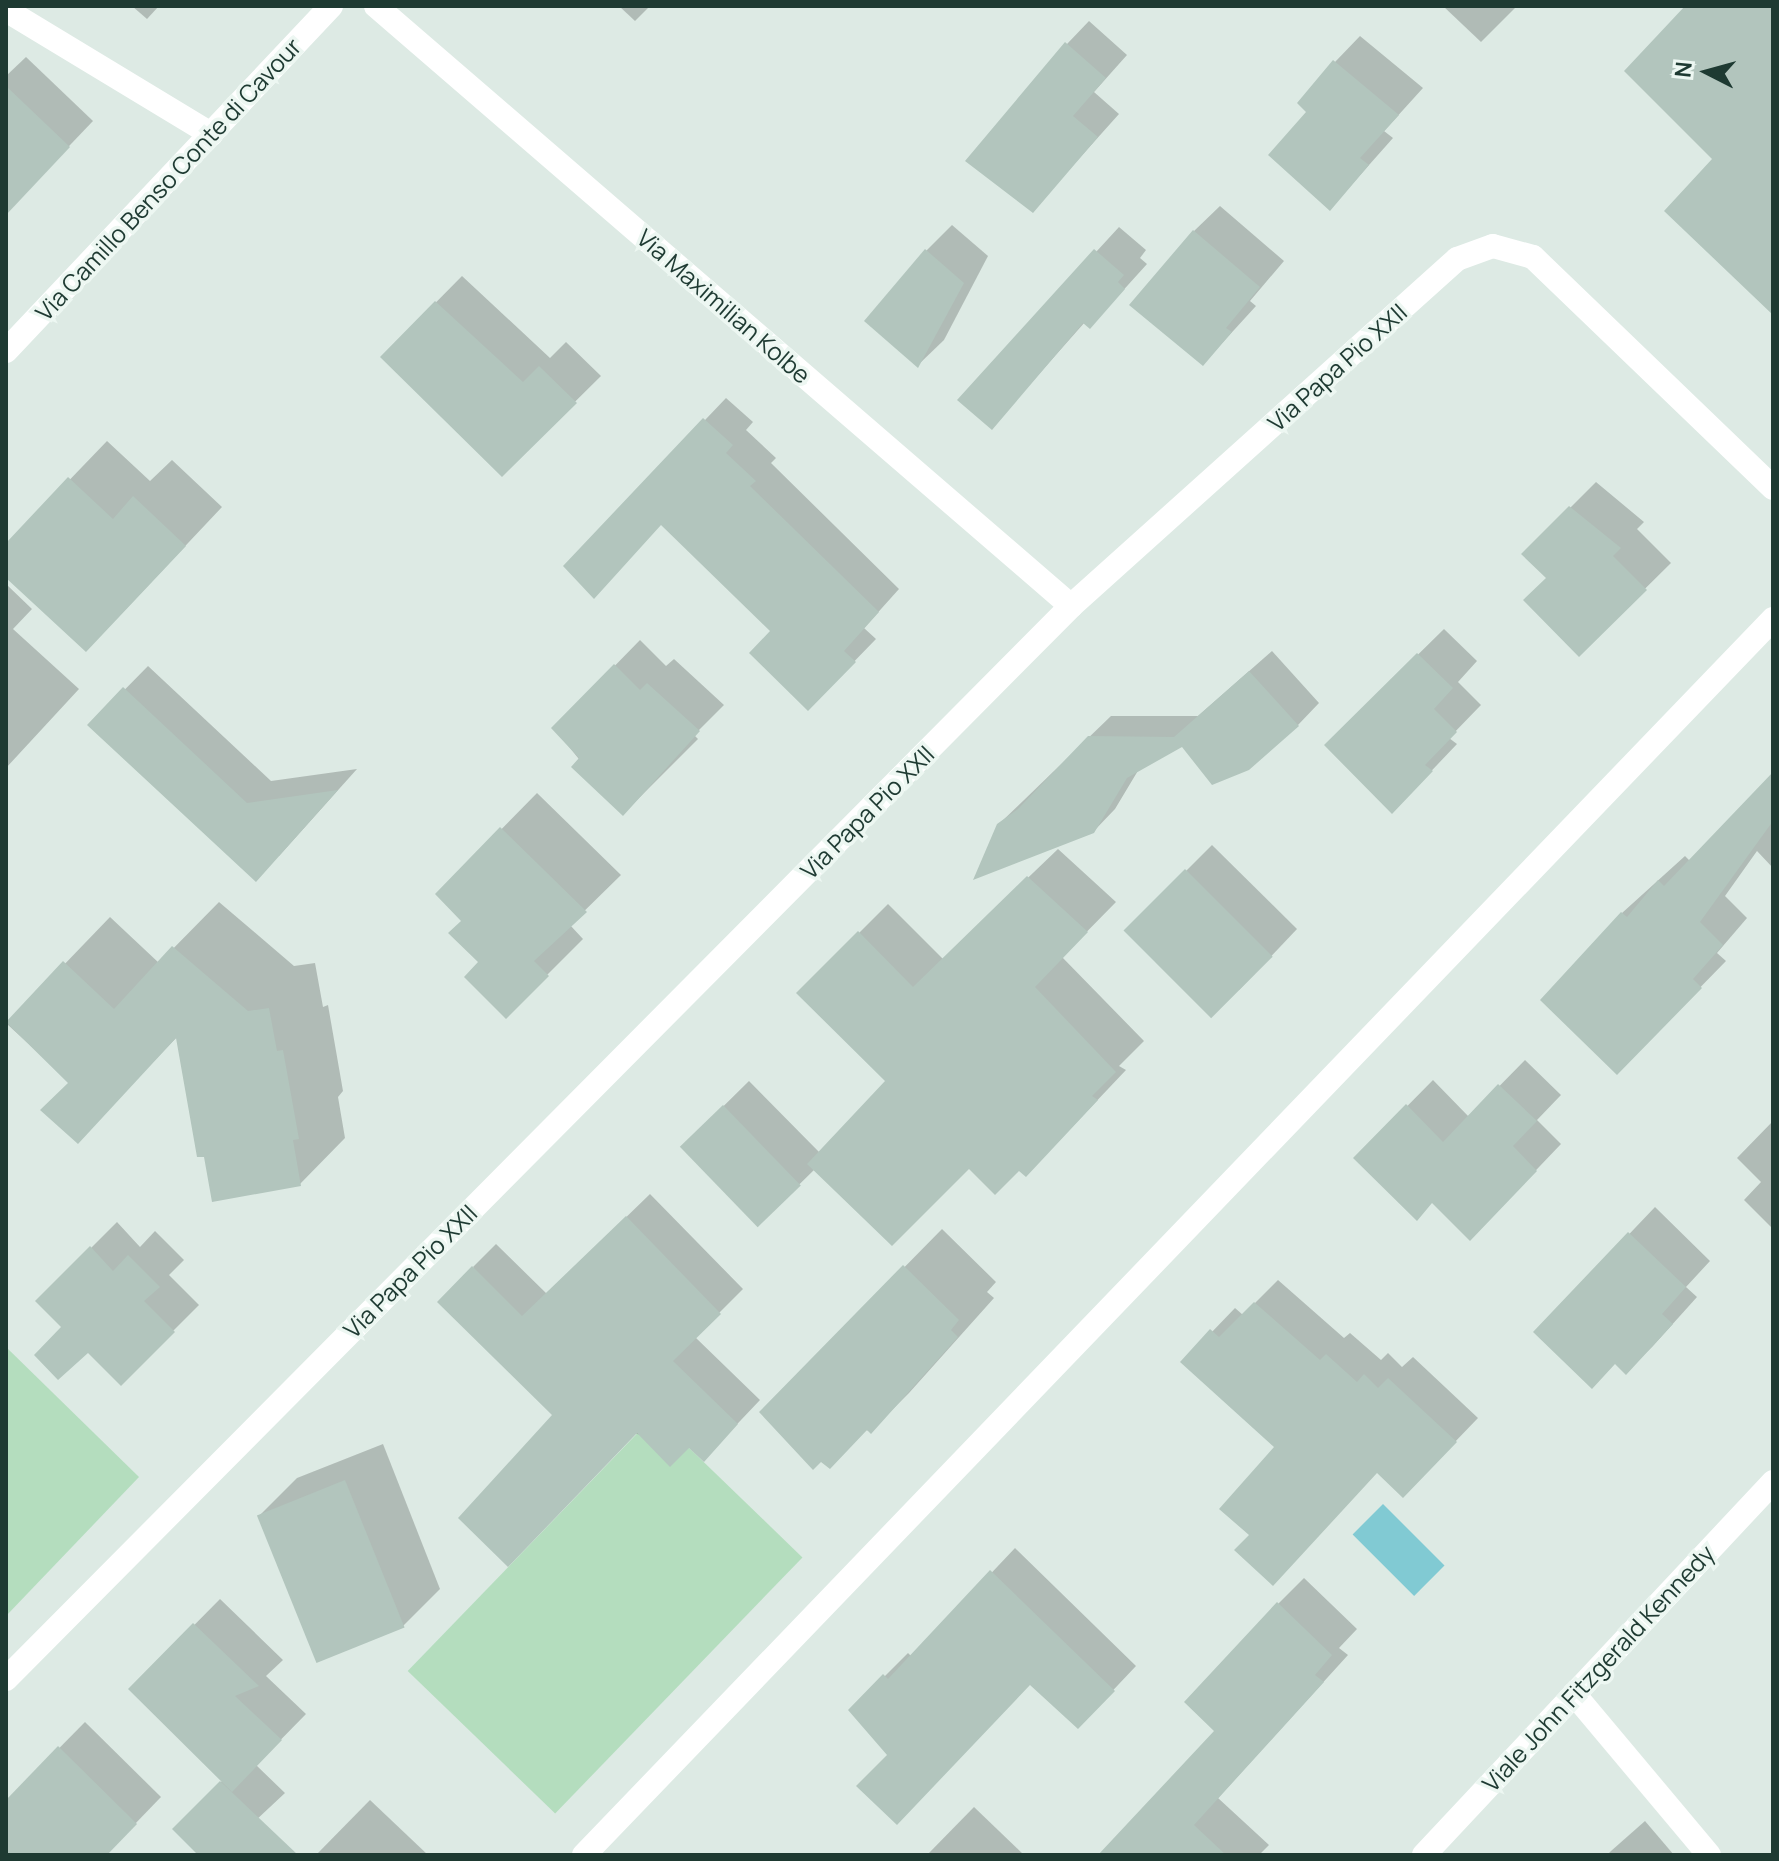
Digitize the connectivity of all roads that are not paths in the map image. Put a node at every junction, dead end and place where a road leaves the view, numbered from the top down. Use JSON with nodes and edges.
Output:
{"nodes":[{"id":1,"x":331,"y":6,"type":"edge"},
{"id":2,"x":376,"y":6,"type":"edge"},
{"id":3,"x":6,"y":10,"type":"edge"},
{"id":4,"x":211,"y":134,"type":"junction"},
{"id":5,"x":6,"y":351,"type":"edge"},
{"id":6,"x":1773,"y":488,"type":"edge"},
{"id":7,"x":1071,"y":606,"type":"junction"},
{"id":8,"x":1773,"y":619,"type":"edge"},
{"id":9,"x":1773,"y":1482,"type":"edge"},
{"id":10,"x":6,"y":1679,"type":"edge"},
{"id":11,"x":1574,"y":1694,"type":"junction"},
{"id":12,"x":584,"y":1855,"type":"edge"},
{"id":13,"x":1424,"y":1855,"type":"edge"},
{"id":14,"x":1709,"y":1855,"type":"edge"}],
"edges":[{"from":1,"to":4,"type":"street","name":"Via Camillo Benso Conte di Cavour"},
{"from":2,"to":7,"type":"street","name":"Via Maximilian Kolbe"},
{"from":3,"to":4,"type":"street"},
{"from":4,"to":5,"type":"street","name":"Via Camillo Benso Conte di Cavour"},
{"from":6,"to":7,"type":"street","name":"Via Papa Pio XXII"},
{"from":7,"to":10,"type":"street","name":"Via Papa Pio XXII"},
{"from":8,"to":12,"type":"street"},
{"from":9,"to":11,"type":"street","name":"Viale John Fitzgerald Kennedy"},
{"from":11,"to":13,"type":"street","name":"Viale John Fitzgerald Kennedy"},
{"from":11,"to":14,"type":"street"}]}
